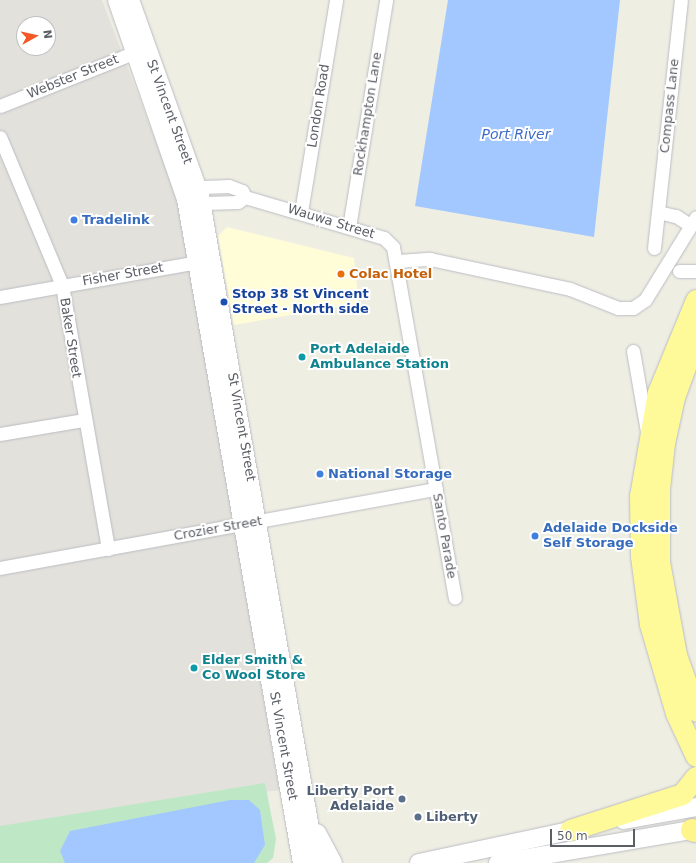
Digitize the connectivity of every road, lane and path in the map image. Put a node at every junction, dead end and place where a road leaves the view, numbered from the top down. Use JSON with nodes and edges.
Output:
{"nodes":[{"id":1,"x":117,"y":0,"type":"edge"},
{"id":2,"x":130,"y":0,"type":"edge"},
{"id":3,"x":336,"y":0,"type":"edge"},
{"id":4,"x":386,"y":0,"type":"edge"},
{"id":5,"x":681,"y":0,"type":"edge"},
{"id":6,"x":140,"y":50,"type":"junction"},
{"id":7,"x":0,"y":106,"type":"edge"},
{"id":8,"x":0,"y":137,"type":"edge"},
{"id":9,"x":193,"y":198,"type":"junction"},
{"id":10,"x":301,"y":212,"type":"junction"},
{"id":11,"x":658,"y":212,"type":"junction"},
{"id":12,"x":693,"y":221,"type":"edge"},
{"id":13,"x":349,"y":227,"type":"junction"},
{"id":14,"x":654,"y":248,"type":"dead end"},
{"id":15,"x":398,"y":261,"type":"junction"},
{"id":16,"x":198,"y":262,"type":"junction"},
{"id":17,"x":679,"y":271,"type":"dead end"},
{"id":18,"x":696,"y":271,"type":"edge"},
{"id":19,"x":62,"y":285,"type":"junction"},
{"id":20,"x":0,"y":296,"type":"edge"},
{"id":21,"x":696,"y":300,"type":"edge"},
{"id":22,"x":696,"y":337,"type":"edge"},
{"id":23,"x":633,"y":351,"type":"dead end"},
{"id":24,"x":84,"y":420,"type":"junction"},
{"id":25,"x":0,"y":434,"type":"edge"},
{"id":26,"x":648,"y":436,"type":"junction"},
{"id":27,"x":436,"y":490,"type":"junction"},
{"id":28,"x":251,"y":523,"type":"junction"},
{"id":29,"x":108,"y":549,"type":"junction"},
{"id":30,"x":0,"y":568,"type":"edge"},
{"id":31,"x":455,"y":598,"type":"dead end"},
{"id":32,"x":696,"y":711,"type":"edge"},
{"id":33,"x":696,"y":756,"type":"edge"},
{"id":34,"x":696,"y":777,"type":"edge"},
{"id":35,"x":696,"y":807,"type":"edge"},
{"id":36,"x":570,"y":830,"type":"junction"},
{"id":37,"x":695,"y":830,"type":"edge"},
{"id":38,"x":305,"y":833,"type":"junction"},
{"id":39,"x":292,"y":863,"type":"edge"},
{"id":40,"x":302,"y":863,"type":"edge"},
{"id":41,"x":316,"y":863,"type":"edge"},
{"id":42,"x":333,"y":863,"type":"edge"},
{"id":43,"x":419,"y":863,"type":"edge"},
{"id":44,"x":498,"y":863,"type":"edge"}],
"edges":[{"from":1,"to":6,"type":"main road","name":"St Vincent Street"},
{"from":2,"to":6,"type":"main road","name":"St Vincent Street"},
{"from":3,"to":10,"type":"street","name":"London Road"},
{"from":4,"to":13,"type":"street","name":"Rockhampton Lane"},
{"from":5,"to":11,"type":"street","name":"Compass Lane"},
{"from":6,"to":7,"type":"street","name":"Webster Street"},
{"from":6,"to":9,"type":"main road","name":"St Vincent Street"},
{"from":8,"to":19,"type":"street","name":"Baker Street"},
{"from":9,"to":10,"type":"street","name":"Wauwa Street"},
{"from":9,"to":16,"type":"main road","name":"St Vincent Street"},
{"from":9,"to":28,"type":"main road","name":"St Vincent Street"},
{"from":10,"to":13,"type":"street","name":"Wauwa Street"},
{"from":11,"to":12,"type":"street"},
{"from":11,"to":14,"type":"street","name":"Compass Lane"},
{"from":12,"to":15,"type":"street"},
{"from":13,"to":15,"type":"street","name":"Wauwa Street"},
{"from":15,"to":27,"type":"street","name":"Santo Parade"},
{"from":16,"to":19,"type":"street","name":"Fisher Street"},
{"from":16,"to":28,"type":"main road","name":"St Vincent Street"},
{"from":17,"to":18,"type":"street"},
{"from":19,"to":20,"type":"street","name":"Fisher Street"},
{"from":19,"to":24,"type":"street","name":"Baker Street"},
{"from":21,"to":26,"type":"highway"},
{"from":22,"to":32,"type":"highway"},
{"from":23,"to":26,"type":"street"},
{"from":24,"to":25,"type":"street"},
{"from":24,"to":29,"type":"street","name":"Baker Street"},
{"from":26,"to":33,"type":"highway"},
{"from":27,"to":28,"type":"street","name":"Crozier Street"},
{"from":27,"to":31,"type":"street","name":"Santo Parade"},
{"from":28,"to":29,"type":"street","name":"Crozier Street"},
{"from":28,"to":38,"type":"main road","name":"St Vincent Street"},
{"from":29,"to":30,"type":"street","name":"Crozier Street"},
{"from":34,"to":36,"type":"highway"},
{"from":35,"to":36,"type":"main road"},
{"from":36,"to":43,"type":"main road"},
{"from":37,"to":44,"type":"main road"},
{"from":38,"to":39,"type":"main road"},
{"from":38,"to":40,"type":"main road","name":"St Vincent Street"},
{"from":38,"to":41,"type":"main road","name":"St Vincent Street"},
{"from":38,"to":42,"type":"main road"}]}
